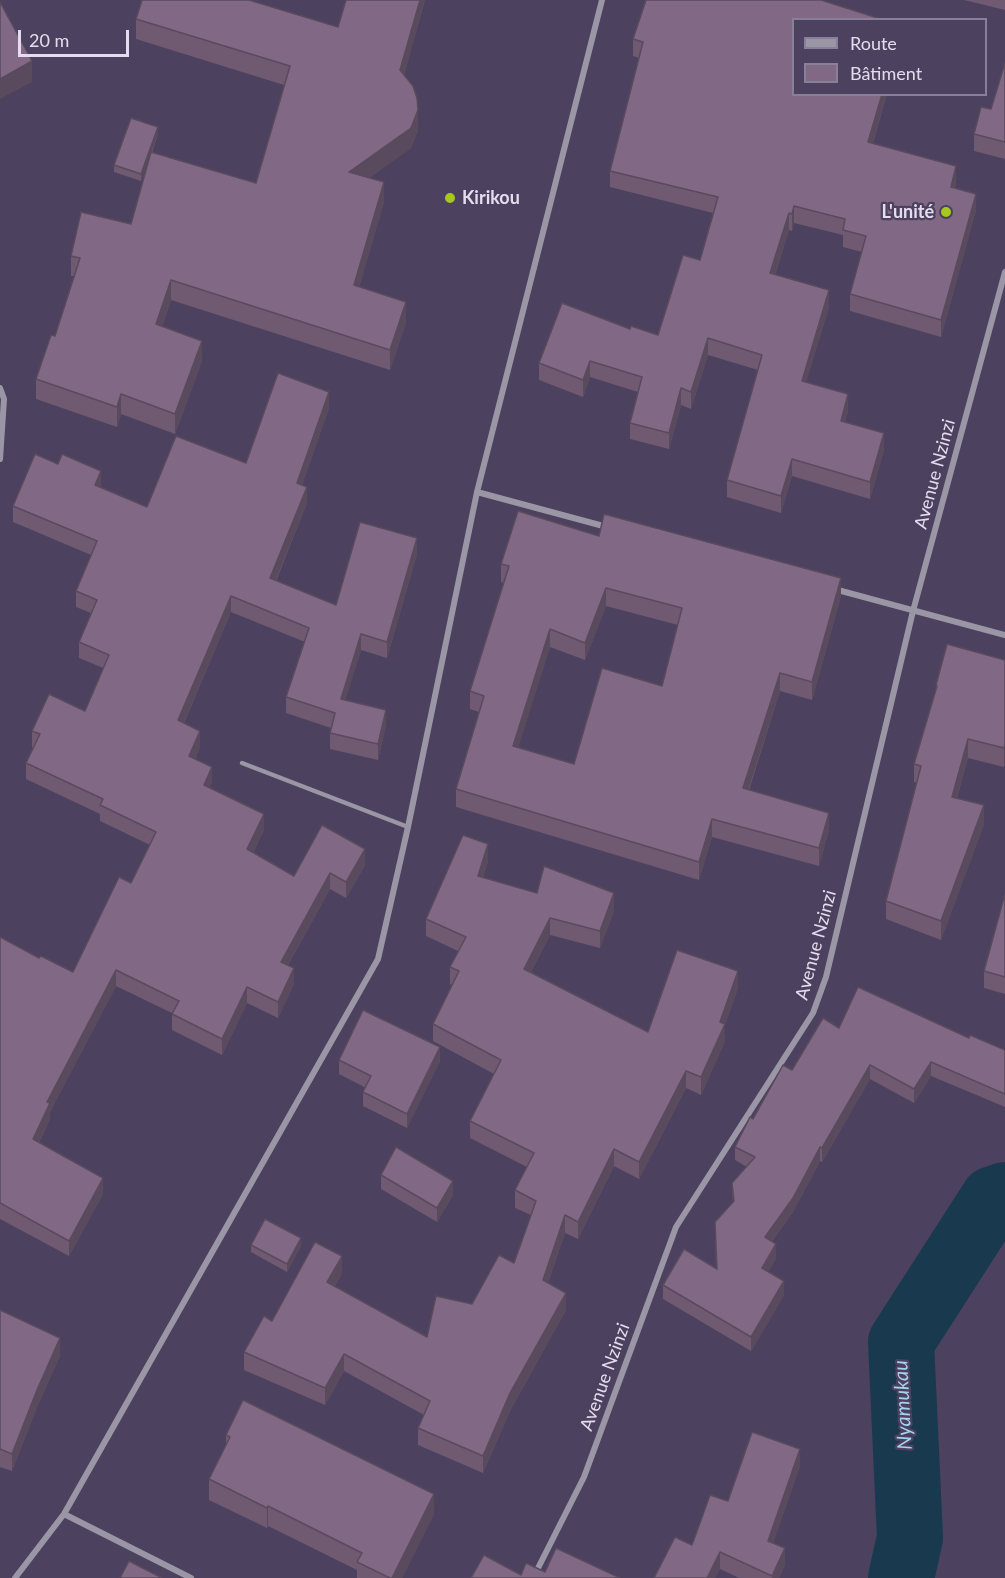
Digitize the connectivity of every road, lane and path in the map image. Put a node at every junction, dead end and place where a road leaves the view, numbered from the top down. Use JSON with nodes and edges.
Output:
{"nodes":[{"id":1,"x":602,"y":0,"type":"edge"},
{"id":2,"x":1005,"y":272,"type":"edge"},
{"id":3,"x":0,"y":388,"type":"edge"},
{"id":4,"x":0,"y":459,"type":"edge"},
{"id":5,"x":477,"y":492,"type":"junction"},
{"id":6,"x":615,"y":530,"type":"edge"},
{"id":7,"x":821,"y":586,"type":"edge"},
{"id":8,"x":913,"y":611,"type":"junction"},
{"id":9,"x":1005,"y":635,"type":"edge"},
{"id":10,"x":242,"y":763,"type":"dead end"},
{"id":11,"x":408,"y":827,"type":"junction"},
{"id":12,"x":64,"y":1514,"type":"junction"},
{"id":13,"x":15,"y":1578,"type":"edge"},
{"id":14,"x":191,"y":1578,"type":"edge"},
{"id":15,"x":533,"y":1578,"type":"edge"}],
"edges":[{"from":1,"to":5,"type":"street"},
{"from":2,"to":8,"type":"street","name":"Avenue Nzinzi"},
{"from":3,"to":4,"type":"street"},
{"from":5,"to":6,"type":"street"},
{"from":5,"to":11,"type":"street"},
{"from":7,"to":8,"type":"street"},
{"from":8,"to":9,"type":"street"},
{"from":8,"to":15,"type":"street","name":"Avenue Nzinzi"},
{"from":10,"to":11,"type":"lane"},
{"from":11,"to":12,"type":"street"},
{"from":12,"to":13,"type":"street"},
{"from":12,"to":14,"type":"street"}]}
